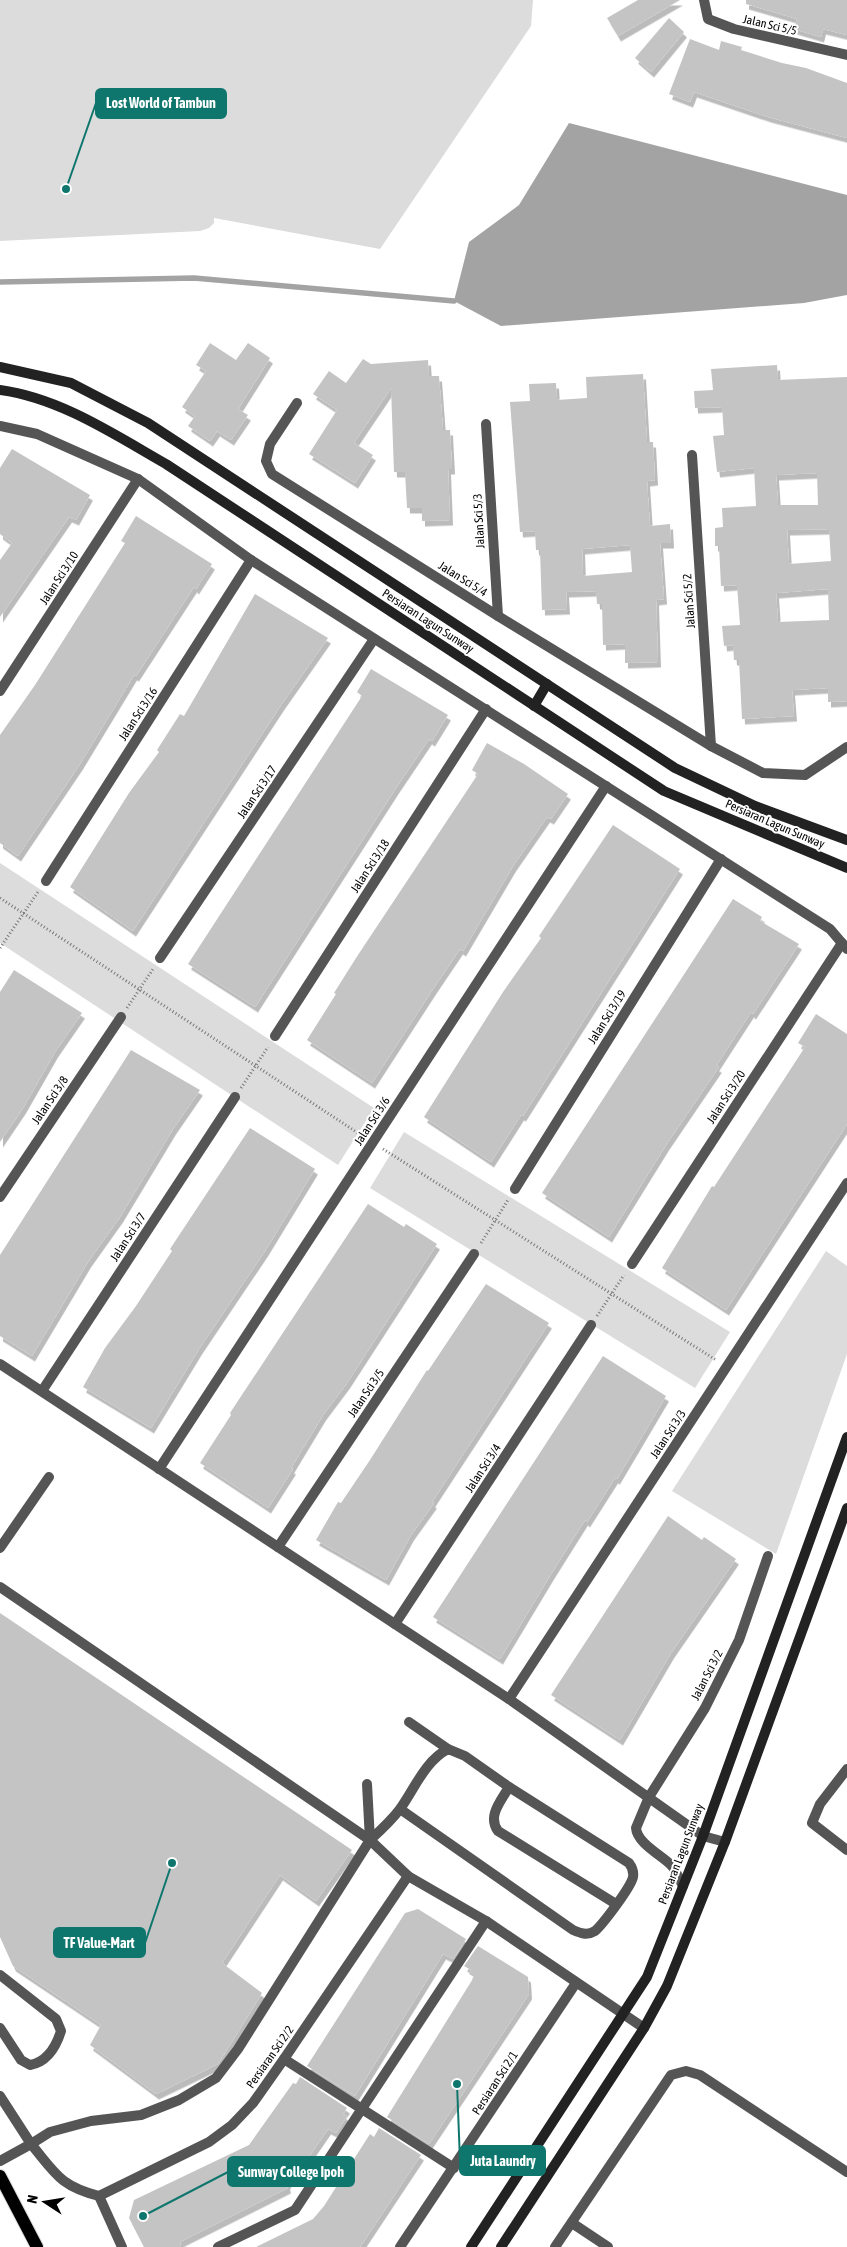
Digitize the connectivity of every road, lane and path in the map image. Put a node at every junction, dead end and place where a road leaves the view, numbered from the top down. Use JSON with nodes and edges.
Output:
{"nodes":[{"id":1,"x":704,"y":0,"type":"edge"},
{"id":2,"x":847,"y":56,"type":"edge"},
{"id":3,"x":0,"y":367,"type":"edge"},
{"id":4,"x":0,"y":390,"type":"edge"},
{"id":5,"x":298,"y":404,"type":"dead end"},
{"id":6,"x":486,"y":424,"type":"dead end"},
{"id":7,"x":0,"y":426,"type":"edge"},
{"id":8,"x":692,"y":455,"type":"dead end"},
{"id":9,"x":138,"y":479,"type":"junction"},
{"id":10,"x":251,"y":560,"type":"junction"},
{"id":11,"x":498,"y":616,"type":"junction"},
{"id":12,"x":374,"y":639,"type":"junction"},
{"id":13,"x":547,"y":684,"type":"junction"},
{"id":14,"x":0,"y":691,"type":"edge"},
{"id":15,"x":534,"y":706,"type":"junction"},
{"id":16,"x":486,"y":710,"type":"junction"},
{"id":17,"x":711,"y":746,"type":"junction"},
{"id":18,"x":847,"y":747,"type":"edge"},
{"id":19,"x":606,"y":786,"type":"junction"},
{"id":20,"x":847,"y":840,"type":"edge"},
{"id":21,"x":721,"y":860,"type":"junction"},
{"id":22,"x":847,"y":868,"type":"edge"},
{"id":23,"x":46,"y":881,"type":"joint"},
{"id":24,"x":0,"y":898,"type":"edge"},
{"id":25,"x":23,"y":913,"type":"junction"},
{"id":26,"x":844,"y":946,"type":"edge"},
{"id":27,"x":0,"y":948,"type":"edge"},
{"id":28,"x":160,"y":958,"type":"joint"},
{"id":29,"x":139,"y":990,"type":"junction"},
{"id":30,"x":121,"y":1017,"type":"joint"},
{"id":31,"x":275,"y":1036,"type":"joint"},
{"id":32,"x":256,"y":1066,"type":"junction"},
{"id":33,"x":235,"y":1097,"type":"joint"},
{"id":34,"x":373,"y":1142,"type":"junction"},
{"id":35,"x":847,"y":1183,"type":"edge"},
{"id":36,"x":515,"y":1189,"type":"joint"},
{"id":37,"x":0,"y":1197,"type":"edge"},
{"id":38,"x":496,"y":1221,"type":"junction"},
{"id":39,"x":474,"y":1254,"type":"joint"},
{"id":40,"x":632,"y":1264,"type":"joint"},
{"id":41,"x":611,"y":1294,"type":"junction"},
{"id":42,"x":591,"y":1326,"type":"joint"},
{"id":43,"x":0,"y":1364,"type":"edge"},
{"id":44,"x":727,"y":1367,"type":"junction"},
{"id":45,"x":42,"y":1391,"type":"junction"},
{"id":46,"x":847,"y":1437,"type":"edge"},
{"id":47,"x":159,"y":1469,"type":"junction"},
{"id":48,"x":49,"y":1478,"type":"dead end"},
{"id":49,"x":847,"y":1508,"type":"edge"},
{"id":50,"x":278,"y":1547,"type":"junction"},
{"id":51,"x":0,"y":1548,"type":"edge"},
{"id":52,"x":768,"y":1556,"type":"dead end"},
{"id":53,"x":0,"y":1587,"type":"edge"},
{"id":54,"x":395,"y":1624,"type":"junction"},
{"id":55,"x":509,"y":1699,"type":"junction"},
{"id":56,"x":409,"y":1722,"type":"dead end"},
{"id":57,"x":448,"y":1749,"type":"junction"},
{"id":58,"x":847,"y":1768,"type":"edge"},
{"id":59,"x":367,"y":1784,"type":"dead end"},
{"id":60,"x":509,"y":1787,"type":"junction"},
{"id":61,"x":649,"y":1797,"type":"junction"},
{"id":62,"x":400,"y":1809,"type":"junction"},
{"id":63,"x":702,"y":1836,"type":"junction"},
{"id":64,"x":370,"y":1840,"type":"junction"},
{"id":65,"x":725,"y":1842,"type":"junction"},
{"id":66,"x":847,"y":1850,"type":"edge"},
{"id":67,"x":408,"y":1876,"type":"junction"},
{"id":68,"x":683,"y":1886,"type":"junction"},
{"id":69,"x":616,"y":1904,"type":"junction"},
{"id":70,"x":486,"y":1921,"type":"junction"},
{"id":71,"x":0,"y":1975,"type":"edge"},
{"id":72,"x":576,"y":1983,"type":"junction"},
{"id":73,"x":623,"y":2015,"type":"junction"},
{"id":74,"x":0,"y":2028,"type":"edge"},
{"id":75,"x":644,"y":2028,"type":"junction"},
{"id":76,"x":284,"y":2060,"type":"junction"},
{"id":77,"x":0,"y":2096,"type":"edge"},
{"id":78,"x":363,"y":2111,"type":"junction"},
{"id":79,"x":31,"y":2144,"type":"junction"},
{"id":80,"x":0,"y":2161,"type":"edge"},
{"id":81,"x":454,"y":2168,"type":"junction"},
{"id":82,"x":847,"y":2172,"type":"edge"},
{"id":83,"x":0,"y":2176,"type":"edge"},
{"id":84,"x":99,"y":2196,"type":"junction"},
{"id":85,"x":572,"y":2223,"type":"junction"},
{"id":86,"x":37,"y":2247,"type":"edge"},
{"id":87,"x":122,"y":2247,"type":"edge"},
{"id":88,"x":218,"y":2247,"type":"edge"},
{"id":89,"x":400,"y":2247,"type":"edge"},
{"id":90,"x":471,"y":2247,"type":"edge"},
{"id":91,"x":501,"y":2247,"type":"edge"},
{"id":92,"x":555,"y":2247,"type":"edge"},
{"id":93,"x":608,"y":2247,"type":"edge"}],
"edges":[{"from":1,"to":2,"type":"street","name":"Jalan Sci 5/5"},
{"from":3,"to":13,"type":"main road","name":"Persiaran Lagun Sunway"},
{"from":4,"to":15,"type":"main road","name":"Persiaran Lagun Sunway"},
{"from":5,"to":11,"type":"street","name":"Jalan Sci 5/4"},
{"from":6,"to":11,"type":"street","name":"Jalan Sci 5/3"},
{"from":7,"to":9,"type":"street"},
{"from":8,"to":17,"type":"street","name":"Jalan Sci 5/2"},
{"from":9,"to":10,"type":"street"},
{"from":9,"to":14,"type":"street","name":"Jalan Sci 3/10"},
{"from":10,"to":12,"type":"street"},
{"from":10,"to":23,"type":"street","name":"Jalan Sci 3/16"},
{"from":11,"to":17,"type":"street","name":"Jalan Sci 5/4"},
{"from":12,"to":16,"type":"street"},
{"from":12,"to":28,"type":"street","name":"Jalan Sci 3/17"},
{"from":13,"to":15,"type":"main road"},
{"from":13,"to":20,"type":"main road","name":"Persiaran Lagun Sunway"},
{"from":15,"to":22,"type":"main road","name":"Persiaran Lagun Sunway"},
{"from":16,"to":19,"type":"street"},
{"from":16,"to":31,"type":"street","name":"Jalan Sci 3/18"},
{"from":17,"to":18,"type":"street","name":"Jalan Sci 5/4"},
{"from":19,"to":21,"type":"street"},
{"from":19,"to":34,"type":"street","name":"Jalan Sci 3/6"},
{"from":21,"to":26,"type":"street"},
{"from":21,"to":36,"type":"street","name":"Jalan Sci 3/19"},
{"from":23,"to":25,"type":"path"},
{"from":24,"to":25,"type":"path"},
{"from":25,"to":27,"type":"path"},
{"from":25,"to":29,"type":"path"},
{"from":26,"to":40,"type":"street","name":"Jalan Sci 3/20"},
{"from":28,"to":29,"type":"path"},
{"from":29,"to":30,"type":"path"},
{"from":29,"to":32,"type":"path"},
{"from":30,"to":37,"type":"street","name":"Jalan Sci 3/8"},
{"from":31,"to":32,"type":"path"},
{"from":32,"to":33,"type":"path"},
{"from":32,"to":34,"type":"path"},
{"from":33,"to":45,"type":"street","name":"Jalan Sci 3/7"},
{"from":34,"to":38,"type":"path"},
{"from":34,"to":47,"type":"street","name":"Jalan Sci 3/6"},
{"from":35,"to":44,"type":"street","name":"Jalan Sci 3/3"},
{"from":36,"to":38,"type":"path"},
{"from":38,"to":39,"type":"path"},
{"from":38,"to":41,"type":"path"},
{"from":39,"to":50,"type":"street","name":"Jalan Sci 3/5"},
{"from":40,"to":41,"type":"path"},
{"from":41,"to":42,"type":"path"},
{"from":41,"to":44,"type":"path"},
{"from":42,"to":54,"type":"street","name":"Jalan Sci 3/4"},
{"from":43,"to":45,"type":"street"},
{"from":44,"to":55,"type":"street","name":"Jalan Sci 3/3"},
{"from":45,"to":47,"type":"street"},
{"from":46,"to":63,"type":"main road","name":"Persiaran Lagun Sunway"},
{"from":47,"to":50,"type":"street"},
{"from":48,"to":51,"type":"street"},
{"from":49,"to":65,"type":"main road"},
{"from":50,"to":54,"type":"street"},
{"from":52,"to":61,"type":"street","name":"Jalan Sci 3/2"},
{"from":53,"to":64,"type":"street"},
{"from":54,"to":55,"type":"street"},
{"from":55,"to":61,"type":"street"},
{"from":56,"to":57,"type":"street"},
{"from":57,"to":60,"type":"street"},
{"from":57,"to":62,"type":"street"},
{"from":58,"to":66,"type":"street"},
{"from":59,"to":64,"type":"street"},
{"from":60,"to":69,"type":"street"},
{"from":60,"to":69,"type":"street"},
{"from":61,"to":63,"type":"street"},
{"from":61,"to":68,"type":"street","name":"Jalan Sci 3/2"},
{"from":62,"to":64,"type":"street"},
{"from":62,"to":69,"type":"street"},
{"from":63,"to":65,"type":"street"},
{"from":63,"to":68,"type":"main road","name":"Persiaran Lagun Sunway"},
{"from":64,"to":67,"type":"street"},
{"from":64,"to":79,"type":"street"},
{"from":65,"to":75,"type":"main road"},
{"from":67,"to":70,"type":"street"},
{"from":67,"to":76,"type":"street","name":"Persiaran Sci 2/2"},
{"from":68,"to":73,"type":"main road","name":"Persiaran Lagun Sunway"},
{"from":70,"to":72,"type":"street"},
{"from":70,"to":78,"type":"street"},
{"from":71,"to":74,"type":"street"},
{"from":72,"to":73,"type":"street"},
{"from":72,"to":81,"type":"street","name":"Persiaran Sci 2/1"},
{"from":73,"to":75,"type":"street"},
{"from":73,"to":90,"type":"main road","name":"Persiaran Lagun Sunway"},
{"from":75,"to":91,"type":"main road"},
{"from":76,"to":78,"type":"street"},
{"from":76,"to":84,"type":"street","name":"Persiaran Sci 2/2"},
{"from":77,"to":79,"type":"street"},
{"from":78,"to":81,"type":"street"},
{"from":78,"to":88,"type":"street"},
{"from":79,"to":80,"type":"street"},
{"from":79,"to":84,"type":"street"},
{"from":81,"to":89,"type":"street","name":"Persiaran Sci 2/1"},
{"from":82,"to":85,"type":"street"},
{"from":83,"to":86,"type":"main road"},
{"from":84,"to":87,"type":"street"},
{"from":85,"to":92,"type":"street"},
{"from":85,"to":93,"type":"street"}]}
